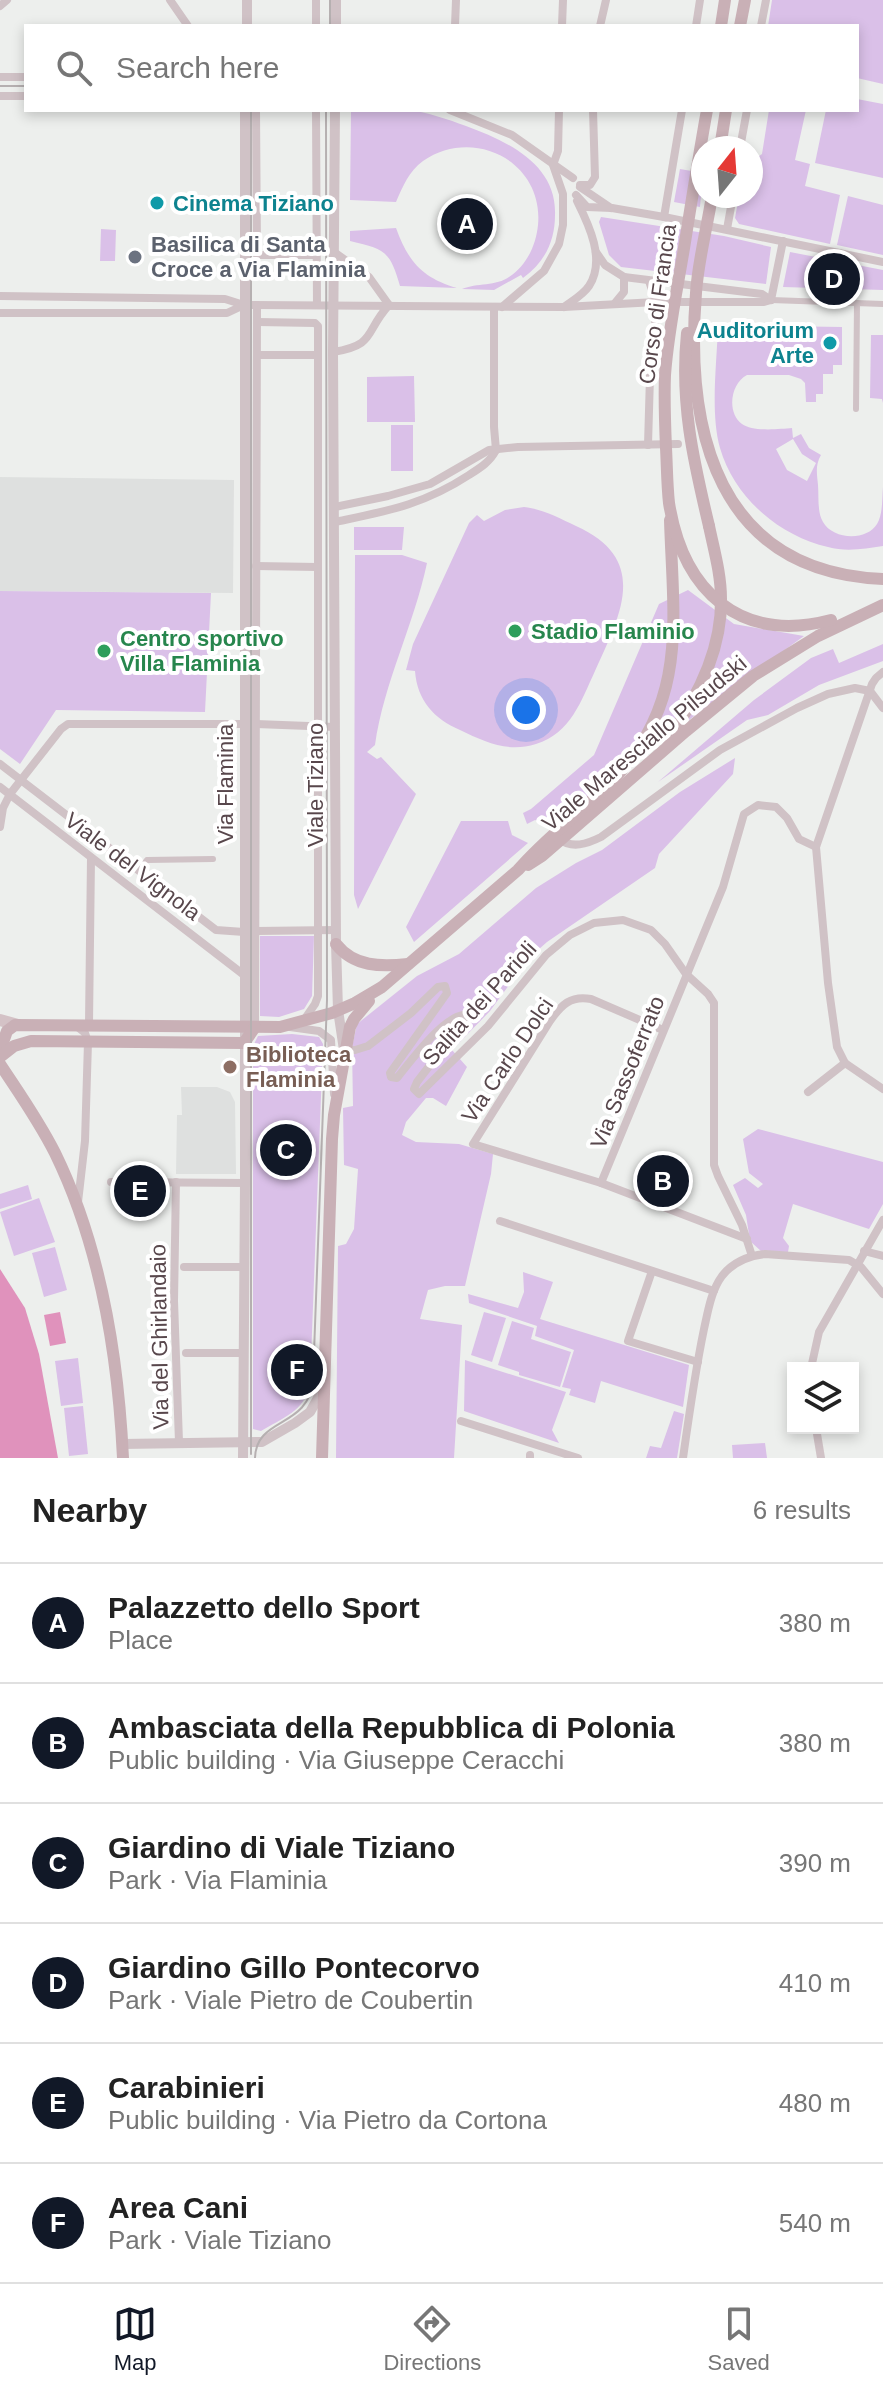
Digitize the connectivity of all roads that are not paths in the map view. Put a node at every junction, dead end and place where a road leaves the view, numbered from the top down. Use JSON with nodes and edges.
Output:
{"nodes":[{"id":1,"x":7,"y":0,"type":"edge"},
{"id":2,"x":170,"y":0,"type":"edge"},
{"id":3,"x":247,"y":0,"type":"edge"},
{"id":4,"x":316,"y":0,"type":"edge"},
{"id":5,"x":336,"y":0,"type":"edge"},
{"id":6,"x":456,"y":0,"type":"edge"},
{"id":7,"x":563,"y":0,"type":"edge"},
{"id":8,"x":606,"y":0,"type":"edge"},
{"id":9,"x":700,"y":0,"type":"edge"},
{"id":10,"x":725,"y":0,"type":"edge"},
{"id":11,"x":745,"y":0,"type":"edge"},
{"id":12,"x":766,"y":0,"type":"edge"},
{"id":13,"x":0,"y":6,"type":"edge"},
{"id":14,"x":187,"y":24,"type":"edge"},
{"id":15,"x":247,"y":24,"type":"edge"},
{"id":16,"x":316,"y":24,"type":"edge"},
{"id":17,"x":336,"y":24,"type":"edge"},
{"id":18,"x":455,"y":24,"type":"edge"},
{"id":19,"x":562,"y":24,"type":"edge"},
{"id":20,"x":600,"y":24,"type":"edge"},
{"id":21,"x":696,"y":24,"type":"edge"},
{"id":22,"x":721,"y":24,"type":"edge"},
{"id":23,"x":740,"y":24,"type":"edge"},
{"id":24,"x":761,"y":24,"type":"edge"},
{"id":25,"x":0,"y":77,"type":"edge"},
{"id":26,"x":24,"y":77,"type":"edge"},
{"id":27,"x":0,"y":96,"type":"edge"},
{"id":28,"x":24,"y":96,"type":"edge"},
{"id":29,"x":245,"y":112,"type":"edge"},
{"id":30,"x":256,"y":112,"type":"edge"},
{"id":31,"x":316,"y":112,"type":"edge"},
{"id":32,"x":335,"y":112,"type":"edge"},
{"id":33,"x":456,"y":112,"type":"edge"},
{"id":34,"x":559,"y":112,"type":"edge"},
{"id":35,"x":593,"y":112,"type":"edge"},
{"id":36,"x":682,"y":112,"type":"edge"},
{"id":37,"x":707,"y":112,"type":"edge"},
{"id":38,"x":726,"y":112,"type":"edge"},
{"id":39,"x":747,"y":112,"type":"edge"},
{"id":40,"x":722,"y":136,"type":"edge"},
{"id":41,"x":742,"y":136,"type":"edge"},
{"id":42,"x":553,"y":165,"type":"junction"},
{"id":43,"x":577,"y":188,"type":"junction"},
{"id":44,"x":562,"y":190,"type":"junction"},
{"id":45,"x":612,"y":208,"type":"junction"},
{"id":46,"x":710,"y":208,"type":"edge"},
{"id":47,"x":731,"y":208,"type":"edge"},
{"id":48,"x":601,"y":209,"type":"junction"},
{"id":49,"x":664,"y":217,"type":"junction"},
{"id":50,"x":588,"y":228,"type":"junction"},
{"id":51,"x":727,"y":229,"type":"junction"},
{"id":52,"x":783,"y":241,"type":"junction"},
{"id":53,"x":334,"y":252,"type":"junction"},
{"id":54,"x":596,"y":252,"type":"junction"},
{"id":55,"x":316,"y":255,"type":"junction"},
{"id":56,"x":883,"y":262,"type":"edge"},
{"id":57,"x":624,"y":277,"type":"junction"},
{"id":58,"x":649,"y":281,"type":"junction"},
{"id":59,"x":715,"y":288,"type":"junction"},
{"id":60,"x":696,"y":291,"type":"junction"},
{"id":61,"x":0,"y":296,"type":"edge"},
{"id":62,"x":44,"y":296,"type":"junction"},
{"id":63,"x":771,"y":300,"type":"junction"},
{"id":64,"x":656,"y":302,"type":"junction"},
{"id":65,"x":713,"y":302,"type":"junction"},
{"id":66,"x":615,"y":303,"type":"junction"},
{"id":67,"x":857,"y":303,"type":"junction"},
{"id":68,"x":883,"y":304,"type":"edge"},
{"id":69,"x":244,"y":305,"type":"junction"},
{"id":70,"x":257,"y":305,"type":"junction"},
{"id":71,"x":317,"y":305,"type":"junction"},
{"id":72,"x":389,"y":305,"type":"junction"},
{"id":73,"x":333,"y":306,"type":"junction"},
{"id":74,"x":564,"y":307,"type":"junction"},
{"id":75,"x":498,"y":308,"type":"junction"},
{"id":76,"x":0,"y":313,"type":"edge"},
{"id":77,"x":45,"y":313,"type":"junction"},
{"id":78,"x":258,"y":322,"type":"junction"},
{"id":79,"x":333,"y":352,"type":"junction"},
{"id":80,"x":257,"y":355,"type":"junction"},
{"id":81,"x":317,"y":355,"type":"junction"},
{"id":82,"x":856,"y":409,"type":"dead end"},
{"id":83,"x":678,"y":444,"type":"dead end"},
{"id":84,"x":648,"y":445,"type":"junction"},
{"id":85,"x":496,"y":450,"type":"junction"},
{"id":86,"x":420,"y":487,"type":"junction"},
{"id":87,"x":424,"y":500,"type":"junction"},
{"id":88,"x":670,"y":505,"type":"junction"},
{"id":89,"x":335,"y":507,"type":"junction"},
{"id":90,"x":335,"y":522,"type":"junction"},
{"id":91,"x":256,"y":566,"type":"junction"},
{"id":92,"x":317,"y":567,"type":"junction"},
{"id":93,"x":883,"y":579,"type":"edge"},
{"id":94,"x":883,"y":604,"type":"edge"},
{"id":95,"x":883,"y":672,"type":"edge"},
{"id":96,"x":870,"y":691,"type":"junction"},
{"id":97,"x":883,"y":708,"type":"edge"},
{"id":98,"x":250,"y":724,"type":"junction"},
{"id":99,"x":317,"y":726,"type":"junction"},
{"id":100,"x":335,"y":727,"type":"junction"},
{"id":101,"x":629,"y":761,"type":"joint"},
{"id":102,"x":0,"y":764,"type":"edge"},
{"id":103,"x":641,"y":769,"type":"junction"},
{"id":104,"x":21,"y":780,"type":"junction"},
{"id":105,"x":0,"y":787,"type":"edge"},
{"id":106,"x":10,"y":794,"type":"junction"},
{"id":107,"x":0,"y":827,"type":"edge"},
{"id":108,"x":557,"y":837,"type":"junction"},
{"id":109,"x":816,"y":847,"type":"junction"},
{"id":110,"x":91,"y":858,"type":"junction"},
{"id":111,"x":213,"y":859,"type":"dead end"},
{"id":112,"x":139,"y":871,"type":"junction"},
{"id":113,"x":216,"y":930,"type":"junction"},
{"id":114,"x":318,"y":930,"type":"junction"},
{"id":115,"x":250,"y":931,"type":"junction"},
{"id":116,"x":336,"y":937,"type":"junction"},
{"id":117,"x":205,"y":944,"type":"junction"},
{"id":118,"x":408,"y":964,"type":"junction"},
{"id":119,"x":686,"y":974,"type":"junction"},
{"id":120,"x":244,"y":975,"type":"junction"},
{"id":121,"x":382,"y":987,"type":"junction"},
{"id":122,"x":338,"y":1010,"type":"junction"},
{"id":123,"x":1,"y":1019,"type":"edge"},
{"id":124,"x":304,"y":1020,"type":"junction"},
{"id":125,"x":74,"y":1024,"type":"junction"},
{"id":126,"x":89,"y":1024,"type":"junction"},
{"id":127,"x":18,"y":1025,"type":"junction"},
{"id":128,"x":250,"y":1026,"type":"junction"},
{"id":129,"x":280,"y":1027,"type":"junction"},
{"id":130,"x":663,"y":1030,"type":"junction"},
{"id":131,"x":88,"y":1042,"type":"junction"},
{"id":132,"x":244,"y":1043,"type":"junction"},
{"id":133,"x":344,"y":1050,"type":"junction"},
{"id":134,"x":0,"y":1054,"type":"edge"},
{"id":135,"x":845,"y":1063,"type":"junction"},
{"id":136,"x":0,"y":1064,"type":"edge"},
{"id":137,"x":883,"y":1089,"type":"edge"},
{"id":138,"x":808,"y":1092,"type":"dead end"},
{"id":139,"x":334,"y":1115,"type":"junction"},
{"id":140,"x":111,"y":1182,"type":"dead end"},
{"id":141,"x":176,"y":1182,"type":"junction"},
{"id":142,"x":245,"y":1183,"type":"junction"},
{"id":143,"x":601,"y":1183,"type":"junction"},
{"id":144,"x":77,"y":1207,"type":"junction"},
{"id":145,"x":883,"y":1220,"type":"edge"},
{"id":146,"x":500,"y":1221,"type":"dead end"},
{"id":147,"x":747,"y":1239,"type":"junction"},
{"id":148,"x":864,"y":1251,"type":"junction"},
{"id":149,"x":752,"y":1256,"type":"junction"},
{"id":150,"x":883,"y":1256,"type":"edge"},
{"id":151,"x":857,"y":1264,"type":"junction"},
{"id":152,"x":184,"y":1267,"type":"dead end"},
{"id":153,"x":245,"y":1267,"type":"junction"},
{"id":154,"x":652,"y":1271,"type":"junction"},
{"id":155,"x":714,"y":1291,"type":"junction"},
{"id":156,"x":883,"y":1294,"type":"edge"},
{"id":157,"x":186,"y":1353,"type":"dead end"},
{"id":158,"x":244,"y":1353,"type":"junction"},
{"id":159,"x":698,"y":1362,"type":"junction"},
{"id":160,"x":812,"y":1362,"type":"edge"},
{"id":161,"x":323,"y":1376,"type":"junction"},
{"id":162,"x":461,"y":1421,"type":"dead end"},
{"id":163,"x":817,"y":1434,"type":"edge"},
{"id":164,"x":179,"y":1442,"type":"junction"},
{"id":165,"x":243,"y":1443,"type":"junction"},
{"id":166,"x":122,"y":1444,"type":"junction"},
{"id":167,"x":123,"y":1458,"type":"edge"},
{"id":168,"x":243,"y":1458,"type":"edge"},
{"id":169,"x":322,"y":1458,"type":"edge"},
{"id":170,"x":578,"y":1458,"type":"edge"},
{"id":171,"x":683,"y":1458,"type":"edge"},
{"id":172,"x":821,"y":1458,"type":"edge"}],
"edges":[{"from":1,"to":13,"type":"street"},
{"from":2,"to":14,"type":"street"},
{"from":3,"to":15,"type":"street"},
{"from":4,"to":16,"type":"street"},
{"from":5,"to":17,"type":"street"},
{"from":6,"to":18,"type":"street"},
{"from":7,"to":19,"type":"street"},
{"from":8,"to":20,"type":"street"},
{"from":9,"to":21,"type":"street"},
{"from":10,"to":22,"type":"main road"},
{"from":11,"to":23,"type":"main road"},
{"from":12,"to":24,"type":"street"},
{"from":25,"to":26,"type":"street"},
{"from":27,"to":28,"type":"street"},
{"from":29,"to":69,"type":"street","name":"Via Flaminia"},
{"from":30,"to":55,"type":"street"},
{"from":31,"to":55,"type":"street"},
{"from":32,"to":53,"type":"street","name":"Viale Tiziano"},
{"from":33,"to":42,"type":"street"},
{"from":34,"to":42,"type":"street"},
{"from":35,"to":43,"type":"street"},
{"from":36,"to":49,"type":"street"},
{"from":37,"to":88,"type":"main road","name":"Corso di Francia","bridge":true},
{"from":38,"to":40,"type":"main road"},
{"from":39,"to":41,"type":"street"},
{"from":42,"to":43,"type":"street"},
{"from":42,"to":44,"type":"street"},
{"from":43,"to":44,"type":"street"},
{"from":43,"to":44,"type":"street"},
{"from":43,"to":45,"type":"street"},
{"from":43,"to":48,"type":"street"},
{"from":43,"to":50,"type":"street"},
{"from":44,"to":75,"type":"street"},
{"from":45,"to":48,"type":"street"},
{"from":45,"to":49,"type":"street"},
{"from":46,"to":60,"type":"main road","name":"Corso di Francia","bridge":true},
{"from":47,"to":51,"type":"street"},
{"from":48,"to":50,"type":"street"},
{"from":49,"to":51,"type":"street"},
{"from":50,"to":54,"type":"street"},
{"from":51,"to":52,"type":"street"},
{"from":52,"to":56,"type":"street"},
{"from":52,"to":63,"type":"street"},
{"from":53,"to":72,"type":"street"},
{"from":53,"to":73,"type":"street","name":"Viale Tiziano"},
{"from":54,"to":57,"type":"street"},
{"from":54,"to":74,"type":"street"},
{"from":55,"to":71,"type":"street"},
{"from":57,"to":58,"type":"street"},
{"from":57,"to":66,"type":"street"},
{"from":58,"to":59,"type":"street"},
{"from":58,"to":64,"type":"street"},
{"from":59,"to":63,"type":"street"},
{"from":59,"to":65,"type":"street"},
{"from":60,"to":93,"type":"main road","name":"Corso di Francia","bridge":true},
{"from":60,"to":103,"type":"main road","bridge":true},
{"from":61,"to":62,"type":"street"},
{"from":62,"to":69,"type":"street"},
{"from":62,"to":77,"type":"street"},
{"from":63,"to":65,"type":"street"},
{"from":63,"to":67,"type":"street"},
{"from":64,"to":65,"type":"street"},
{"from":64,"to":66,"type":"street"},
{"from":64,"to":84,"type":"street"},
{"from":66,"to":74,"type":"street"},
{"from":67,"to":68,"type":"street"},
{"from":67,"to":82,"type":"street"},
{"from":69,"to":70,"type":"street"},
{"from":69,"to":77,"type":"street"},
{"from":69,"to":98,"type":"street","name":"Via Flaminia"},
{"from":70,"to":71,"type":"street"},
{"from":70,"to":78,"type":"street","name":"Via Flaminia"},
{"from":71,"to":73,"type":"street"},
{"from":72,"to":73,"type":"street"},
{"from":72,"to":75,"type":"street"},
{"from":72,"to":79,"type":"street"},
{"from":73,"to":79,"type":"street","name":"Viale Tiziano"},
{"from":74,"to":75,"type":"street"},
{"from":75,"to":85,"type":"street"},
{"from":76,"to":77,"type":"street"},
{"from":78,"to":80,"type":"street","name":"Via Flaminia"},
{"from":78,"to":81,"type":"street","name":"Viale Tiziano"},
{"from":79,"to":89,"type":"street","name":"Viale Tiziano"},
{"from":80,"to":81,"type":"street"},
{"from":80,"to":91,"type":"street","name":"Via Flaminia"},
{"from":81,"to":92,"type":"street","name":"Viale Tiziano"},
{"from":83,"to":84,"type":"street"},
{"from":84,"to":85,"type":"street"},
{"from":85,"to":86,"type":"street"},
{"from":85,"to":87,"type":"street"},
{"from":86,"to":87,"type":"street"},
{"from":86,"to":89,"type":"street"},
{"from":87,"to":90,"type":"street"},
{"from":88,"to":94,"type":"main road","name":"Corso di Francia","bridge":true},
{"from":88,"to":101,"type":"main road","name":"Corso di Francia","bridge":true},
{"from":89,"to":90,"type":"street","name":"Viale Tiziano"},
{"from":90,"to":100,"type":"street","name":"Viale Tiziano"},
{"from":91,"to":92,"type":"street"},
{"from":91,"to":98,"type":"street","name":"Via Flaminia"},
{"from":92,"to":99,"type":"street","name":"Viale Tiziano"},
{"from":94,"to":103,"type":"main road","name":"Viale Maresciallo Pilsudski"},
{"from":95,"to":96,"type":"street"},
{"from":96,"to":97,"type":"street"},
{"from":96,"to":108,"type":"street"},
{"from":96,"to":109,"type":"street"},
{"from":98,"to":99,"type":"street"},
{"from":98,"to":104,"type":"street"},
{"from":98,"to":115,"type":"street","name":"Via Flaminia"},
{"from":99,"to":100,"type":"street"},
{"from":99,"to":114,"type":"street","name":"Viale Tiziano"},
{"from":100,"to":116,"type":"street","name":"Viale Tiziano"},
{"from":101,"to":108,"type":"main road","name":"Viale Maresciallo Pilsudski"},
{"from":102,"to":104,"type":"street","name":"Viale del Vignola"},
{"from":103,"to":108,"type":"main road","name":"Viale Maresciallo Pilsudski"},
{"from":104,"to":106,"type":"street"},
{"from":104,"to":112,"type":"street","name":"Viale del Vignola"},
{"from":105,"to":106,"type":"street","name":"Viale del Vignola"},
{"from":106,"to":107,"type":"street"},
{"from":106,"to":110,"type":"street","name":"Viale del Vignola"},
{"from":108,"to":118,"type":"main road","name":"Viale Maresciallo Pilsudski"},
{"from":109,"to":119,"type":"street","name":"Via Sassoferrato"},
{"from":109,"to":135,"type":"street"},
{"from":110,"to":117,"type":"street","name":"Viale del Vignola"},
{"from":110,"to":126,"type":"street"},
{"from":111,"to":112,"type":"street"},
{"from":112,"to":113,"type":"street","name":"Viale del Vignola"},
{"from":113,"to":115,"type":"street","name":"Viale del Vignola"},
{"from":113,"to":117,"type":"street"},
{"from":114,"to":115,"type":"street","name":"Viale del Vignola"},
{"from":114,"to":116,"type":"street","name":"Viale del Vignola"},
{"from":114,"to":124,"type":"street","name":"Viale Tiziano"},
{"from":115,"to":120,"type":"street","name":"Via Flaminia"},
{"from":115,"to":128,"type":"street","name":"Via Flaminia"},
{"from":116,"to":118,"type":"main road"},
{"from":116,"to":122,"type":"street","name":"Viale Tiziano"},
{"from":117,"to":120,"type":"street","name":"Viale del Vignola"},
{"from":118,"to":121,"type":"main road","name":"Viale Maresciallo Pilsudski"},
{"from":119,"to":130,"type":"street","name":"Via Sassoferrato"},
{"from":119,"to":133,"type":"street","name":"Salita dei Parioli"},
{"from":119,"to":147,"type":"street"},
{"from":120,"to":128,"type":"street","name":"Via Flaminia"},
{"from":121,"to":122,"type":"main road"},
{"from":121,"to":133,"type":"main road"},
{"from":122,"to":124,"type":"main road"},
{"from":122,"to":133,"type":"street","name":"Viale Tiziano"},
{"from":123,"to":127,"type":"main road"},
{"from":124,"to":129,"type":"main road"},
{"from":125,"to":126,"type":"main road"},
{"from":125,"to":127,"type":"main road"},
{"from":125,"to":131,"type":"street"},
{"from":126,"to":128,"type":"main road"},
{"from":127,"to":134,"type":"main road"},
{"from":128,"to":129,"type":"main road"},
{"from":128,"to":132,"type":"main road"},
{"from":129,"to":139,"type":"street"},
{"from":130,"to":143,"type":"street","name":"Via Sassoferrato"},
{"from":130,"to":143,"type":"street","name":"Via Carlo Dolci"},
{"from":131,"to":132,"type":"main road"},
{"from":131,"to":134,"type":"main road"},
{"from":131,"to":144,"type":"street"},
{"from":132,"to":142,"type":"street"},
{"from":133,"to":139,"type":"main road","name":"Viale Tiziano"},
{"from":135,"to":137,"type":"street"},
{"from":135,"to":138,"type":"street"},
{"from":136,"to":144,"type":"main road"},
{"from":139,"to":161,"type":"main road","name":"Viale Tiziano"},
{"from":140,"to":141,"type":"street"},
{"from":141,"to":142,"type":"street"},
{"from":141,"to":164,"type":"street","name":"Via del Ghirlandaio"},
{"from":142,"to":153,"type":"street"},
{"from":143,"to":147,"type":"street"},
{"from":144,"to":166,"type":"main road"},
{"from":145,"to":148,"type":"street"},
{"from":146,"to":154,"type":"street"},
{"from":147,"to":149,"type":"street"},
{"from":148,"to":150,"type":"street"},
{"from":148,"to":151,"type":"street"},
{"from":149,"to":151,"type":"street"},
{"from":149,"to":155,"type":"street"},
{"from":151,"to":156,"type":"street"},
{"from":151,"to":160,"type":"street"},
{"from":152,"to":153,"type":"street"},
{"from":153,"to":158,"type":"street"},
{"from":154,"to":155,"type":"street"},
{"from":154,"to":159,"type":"street"},
{"from":155,"to":159,"type":"street"},
{"from":157,"to":158,"type":"street"},
{"from":158,"to":165,"type":"street"},
{"from":159,"to":171,"type":"street"},
{"from":161,"to":165,"type":"street"},
{"from":161,"to":169,"type":"main road","name":"Viale Tiziano"},
{"from":162,"to":170,"type":"street"},
{"from":163,"to":172,"type":"street"},
{"from":164,"to":165,"type":"street"},
{"from":164,"to":166,"type":"street"},
{"from":165,"to":168,"type":"street"},
{"from":166,"to":167,"type":"main road"}]}
